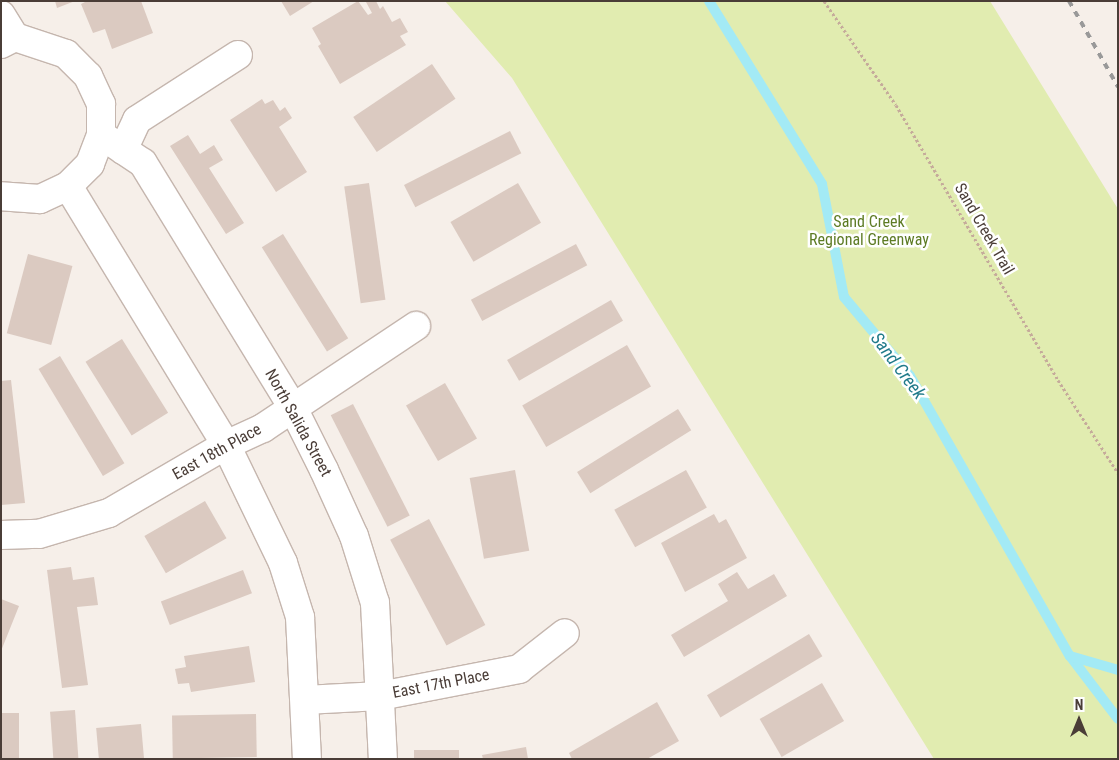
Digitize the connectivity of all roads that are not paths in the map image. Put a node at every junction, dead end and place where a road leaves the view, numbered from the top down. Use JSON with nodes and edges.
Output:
{"nodes":[{"id":1,"x":6,"y":32,"type":"edge"},
{"id":2,"x":238,"y":55,"type":"dead end"},
{"id":3,"x":112,"y":143,"type":"junction"},
{"id":4,"x":68,"y":186,"type":"junction"},
{"id":5,"x":1,"y":196,"type":"edge"},
{"id":6,"x":416,"y":326,"type":"dead end"},
{"id":7,"x":293,"y":408,"type":"junction"},
{"id":8,"x":226,"y":445,"type":"junction"},
{"id":9,"x":1,"y":535,"type":"edge"},
{"id":10,"x":565,"y":633,"type":"dead end"},
{"id":11,"x":380,"y":696,"type":"junction"},
{"id":12,"x":305,"y":700,"type":"junction"},
{"id":13,"x":307,"y":759,"type":"edge"},
{"id":14,"x":383,"y":759,"type":"edge"}],
"edges":[{"from":1,"to":3,"type":"street"},
{"from":2,"to":3,"type":"street"},
{"from":3,"to":4,"type":"street"},
{"from":3,"to":7,"type":"street","name":"North Salida Street"},
{"from":4,"to":5,"type":"street"},
{"from":4,"to":8,"type":"street"},
{"from":6,"to":7,"type":"street","name":"East 18th Place"},
{"from":7,"to":8,"type":"street","name":"East 18th Place"},
{"from":7,"to":11,"type":"street","name":"North Salida Street"},
{"from":8,"to":9,"type":"street","name":"East 18th Place"},
{"from":8,"to":12,"type":"street"},
{"from":10,"to":11,"type":"street","name":"East 17th Place"},
{"from":11,"to":12,"type":"street","name":"East 17th Place"},
{"from":11,"to":14,"type":"street","name":"North Salida Street"},
{"from":12,"to":13,"type":"street"}]}
